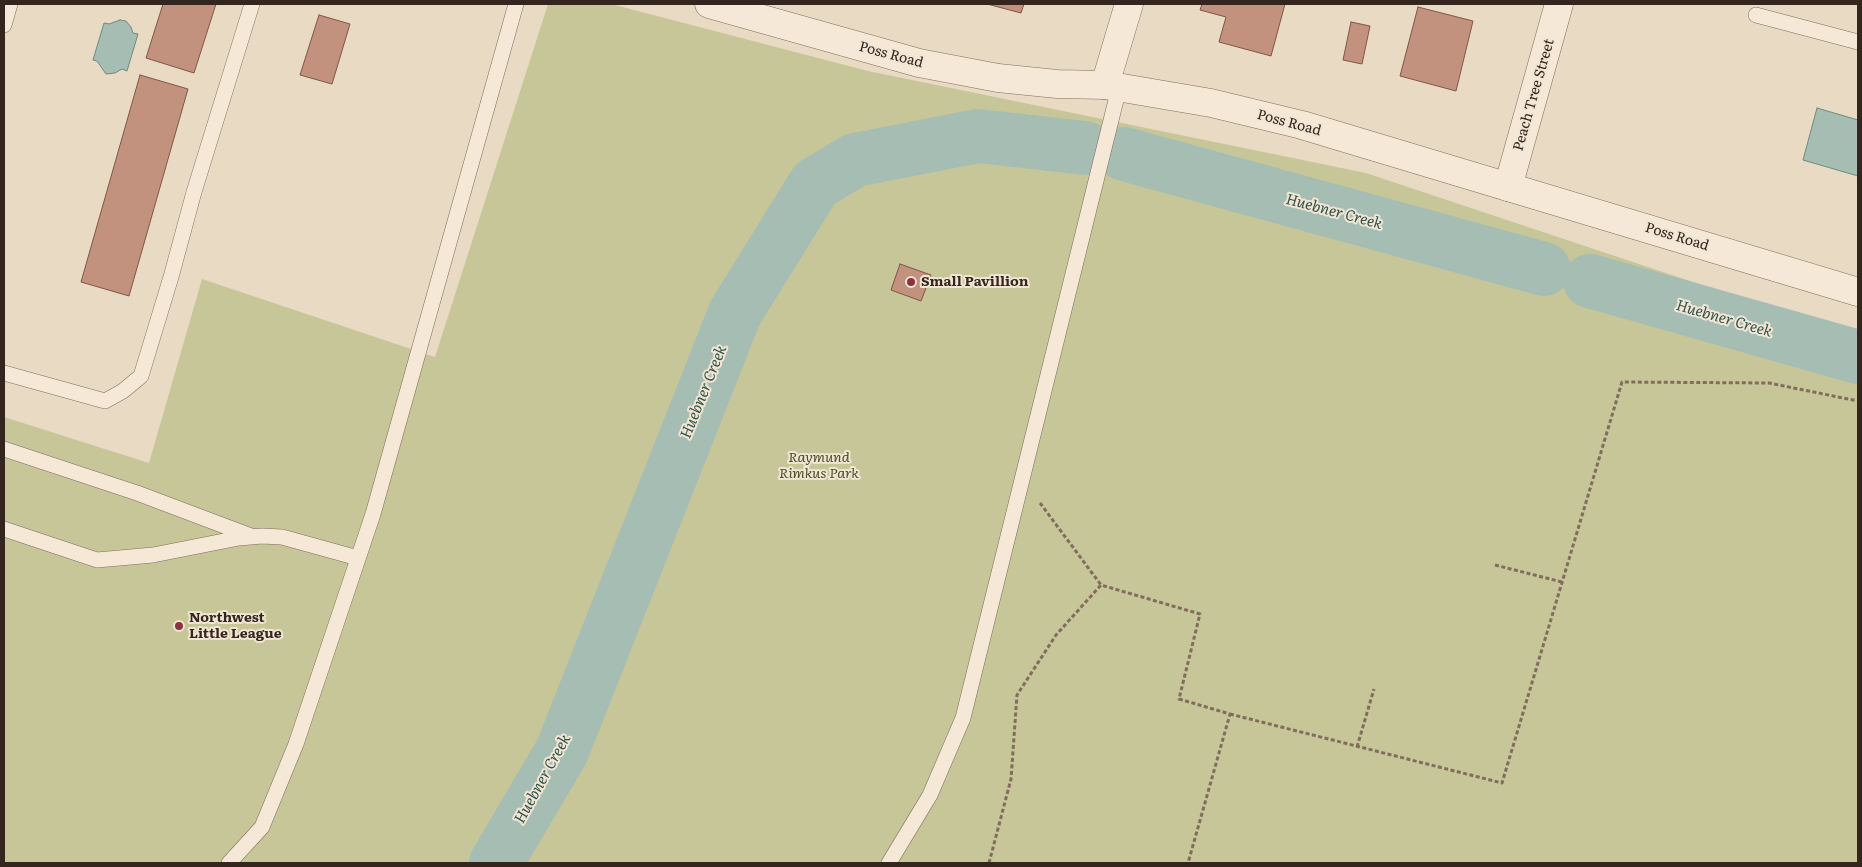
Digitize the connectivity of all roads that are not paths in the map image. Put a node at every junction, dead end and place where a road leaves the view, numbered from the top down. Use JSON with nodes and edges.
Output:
{"nodes":[{"id":1,"x":10,"y":4,"type":"edge"},
{"id":2,"x":252,"y":4,"type":"edge"},
{"id":3,"x":516,"y":4,"type":"edge"},
{"id":4,"x":709,"y":4,"type":"edge"},
{"id":5,"x":1129,"y":4,"type":"edge"},
{"id":6,"x":1560,"y":4,"type":"edge"},
{"id":7,"x":1756,"y":15,"type":"dead end"},
{"id":8,"x":4,"y":25,"type":"edge"},
{"id":9,"x":1858,"y":42,"type":"edge"},
{"id":10,"x":1112,"y":86,"type":"junction"},
{"id":11,"x":1508,"y":187,"type":"junction"},
{"id":12,"x":1858,"y":292,"type":"edge"},
{"id":13,"x":4,"y":373,"type":"edge"},
{"id":14,"x":4,"y":449,"type":"edge"},
{"id":15,"x":4,"y":529,"type":"edge"},
{"id":16,"x":252,"y":537,"type":"junction"},
{"id":17,"x":358,"y":558,"type":"junction"},
{"id":18,"x":229,"y":863,"type":"edge"},
{"id":19,"x":889,"y":863,"type":"edge"}],
"edges":[{"from":1,"to":8,"type":"lane"},
{"from":2,"to":13,"type":"lane"},
{"from":3,"to":17,"type":"lane"},
{"from":4,"to":10,"type":"street","name":"Poss Road"},
{"from":5,"to":10,"type":"street"},
{"from":6,"to":11,"type":"street","name":"Peach Tree Street"},
{"from":7,"to":9,"type":"lane"},
{"from":10,"to":11,"type":"street","name":"Poss Road"},
{"from":10,"to":19,"type":"lane"},
{"from":11,"to":12,"type":"street","name":"Poss Road"},
{"from":14,"to":16,"type":"lane"},
{"from":15,"to":16,"type":"lane"},
{"from":16,"to":17,"type":"lane"},
{"from":17,"to":18,"type":"lane"}]}
